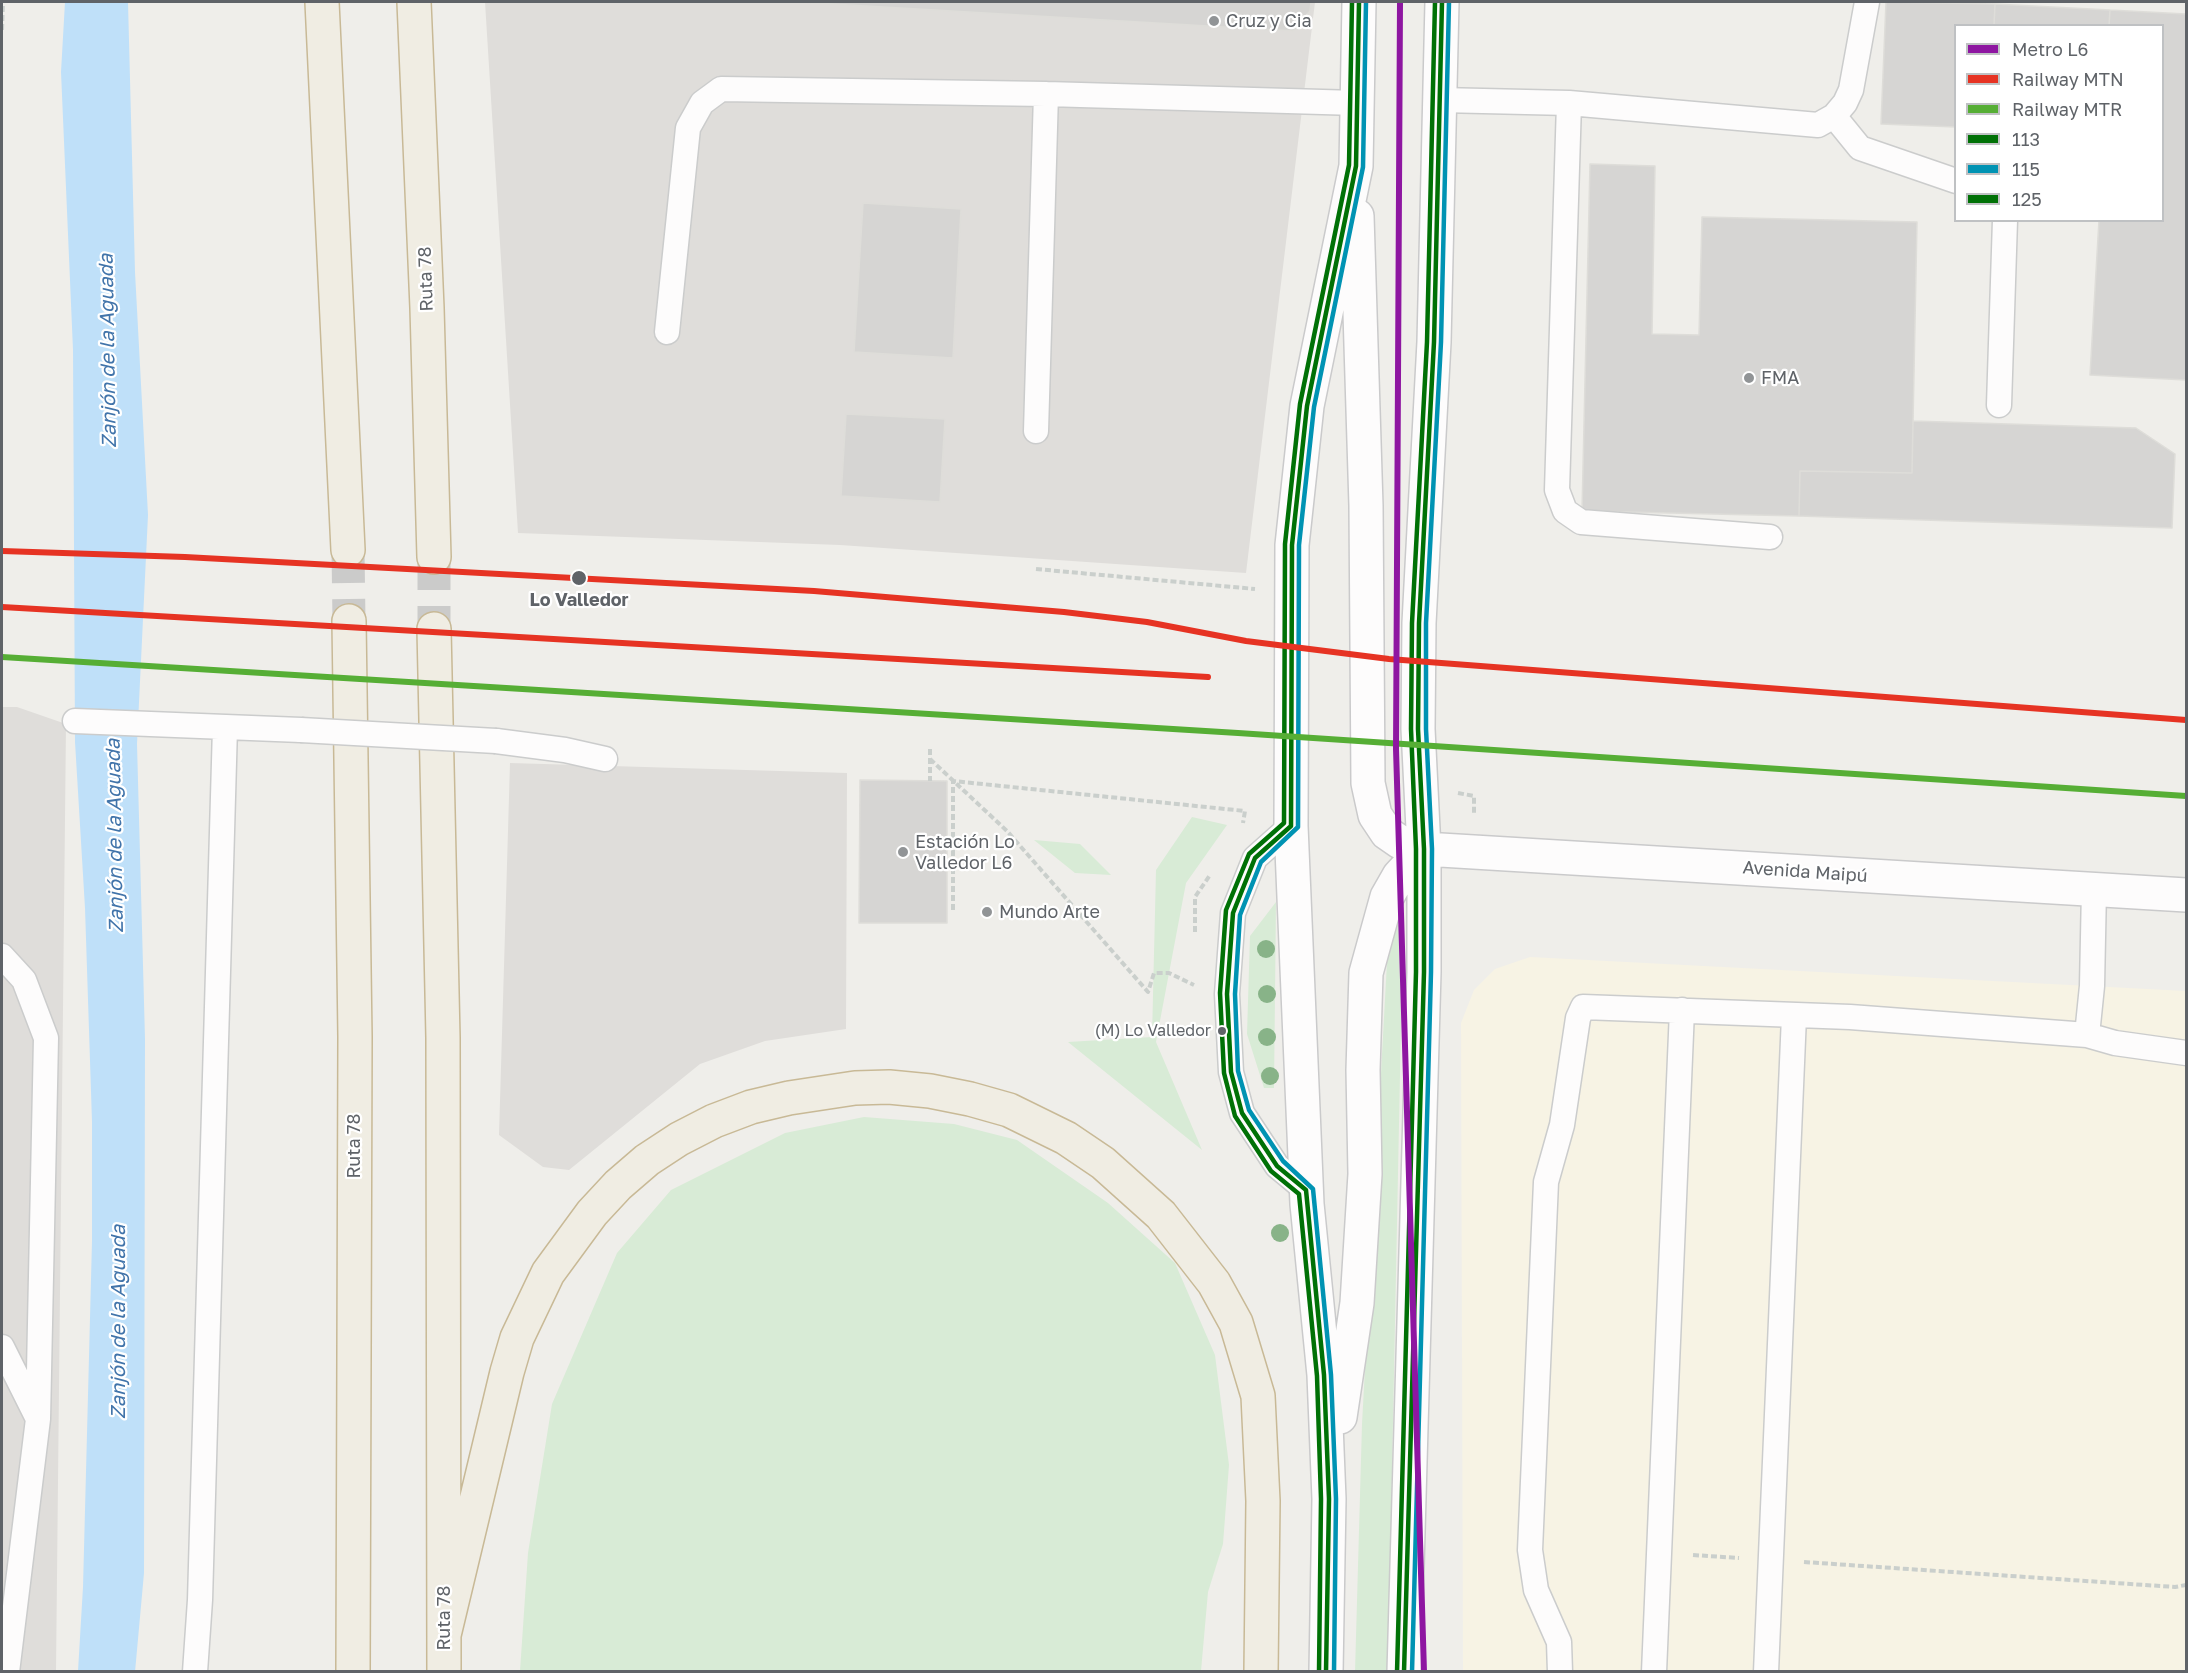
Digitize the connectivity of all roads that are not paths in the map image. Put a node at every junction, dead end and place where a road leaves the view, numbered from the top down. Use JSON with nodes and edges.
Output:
{"nodes":[{"id":1,"x":322,"y":2,"type":"edge"},
{"id":2,"x":414,"y":2,"type":"edge"},
{"id":3,"x":1359,"y":2,"type":"edge"},
{"id":4,"x":1442,"y":2,"type":"edge"},
{"id":5,"x":1867,"y":2,"type":"edge"},
{"id":6,"x":1046,"y":94,"type":"junction"},
{"id":7,"x":1440,"y":100,"type":"junction"},
{"id":8,"x":1357,"y":103,"type":"junction"},
{"id":9,"x":1569,"y":103,"type":"junction"},
{"id":10,"x":1834,"y":116,"type":"junction"},
{"id":11,"x":1356,"y":166,"type":"junction"},
{"id":12,"x":1954,"y":180,"type":"edge"},
{"id":13,"x":2005,"y":222,"type":"edge"},
{"id":14,"x":667,"y":332,"type":"dead end"},
{"id":15,"x":1999,"y":405,"type":"dead end"},
{"id":16,"x":1036,"y":431,"type":"dead end"},
{"id":17,"x":1770,"y":537,"type":"dead end"},
{"id":18,"x":348,"y":550,"type":"tunnel mouth"},
{"id":19,"x":434,"y":557,"type":"tunnel mouth"},
{"id":20,"x":349,"y":621,"type":"tunnel mouth"},
{"id":21,"x":434,"y":629,"type":"tunnel mouth"},
{"id":22,"x":75,"y":721,"type":"dead end"},
{"id":23,"x":225,"y":727,"type":"junction"},
{"id":24,"x":605,"y":759,"type":"dead end"},
{"id":25,"x":1291,"y":826,"type":"junction"},
{"id":26,"x":1424,"y":849,"type":"junction"},
{"id":27,"x":2094,"y":890,"type":"junction"},
{"id":28,"x":2187,"y":895,"type":"edge"},
{"id":29,"x":2,"y":956,"type":"edge"},
{"id":30,"x":1682,"y":1011,"type":"junction"},
{"id":31,"x":1794,"y":1016,"type":"junction"},
{"id":32,"x":2087,"y":1035,"type":"junction"},
{"id":33,"x":2187,"y":1053,"type":"edge"},
{"id":34,"x":1306,"y":1190,"type":"junction"},
{"id":35,"x":2,"y":1347,"type":"edge"},
{"id":36,"x":38,"y":1419,"type":"junction"},
{"id":37,"x":1329,"y":1499,"type":"junction"},
{"id":38,"x":444,"y":1635,"type":"junction"},
{"id":39,"x":7,"y":1671,"type":"edge"},
{"id":40,"x":195,"y":1671,"type":"edge"},
{"id":41,"x":353,"y":1671,"type":"edge"},
{"id":42,"x":444,"y":1671,"type":"edge"},
{"id":43,"x":1261,"y":1671,"type":"edge"},
{"id":44,"x":1326,"y":1671,"type":"edge"},
{"id":45,"x":1404,"y":1671,"type":"edge"},
{"id":46,"x":1560,"y":1671,"type":"edge"},
{"id":47,"x":1654,"y":1671,"type":"edge"},
{"id":48,"x":1766,"y":1671,"type":"edge"}],
"edges":[{"from":1,"to":18,"type":"highway"},
{"from":2,"to":19,"type":"highway","name":"Ruta 78"},
{"from":3,"to":8,"type":"main road"},
{"from":4,"to":7,"type":"main road"},
{"from":5,"to":10,"type":"lane"},
{"from":6,"to":8,"type":"lane"},
{"from":6,"to":14,"type":"lane"},
{"from":6,"to":16,"type":"lane"},
{"from":7,"to":9,"type":"lane"},
{"from":7,"to":26,"type":"main road"},
{"from":8,"to":11,"type":"main road"},
{"from":9,"to":10,"type":"lane"},
{"from":9,"to":17,"type":"lane"},
{"from":10,"to":12,"type":"lane"},
{"from":11,"to":25,"type":"main road"},
{"from":11,"to":26,"type":"main road","name":"Avenida Maipú"},
{"from":13,"to":15,"type":"lane"},
{"from":20,"to":41,"type":"highway","name":"Ruta 78"},
{"from":21,"to":38,"type":"highway","name":"Ruta 78"},
{"from":22,"to":23,"type":"lane"},
{"from":23,"to":24,"type":"lane","bridge":true},
{"from":23,"to":40,"type":"lane"},
{"from":25,"to":34,"type":"main road"},
{"from":25,"to":34,"type":"lane"},
{"from":26,"to":27,"type":"main road","name":"Avenida Maipú"},
{"from":26,"to":37,"type":"main road"},
{"from":26,"to":45,"type":"main road"},
{"from":27,"to":28,"type":"main road","name":"Avenida Maipú"},
{"from":27,"to":32,"type":"lane"},
{"from":29,"to":36,"type":"lane"},
{"from":30,"to":31,"type":"lane"},
{"from":30,"to":46,"type":"lane"},
{"from":30,"to":47,"type":"lane"},
{"from":31,"to":32,"type":"lane"},
{"from":31,"to":48,"type":"lane"},
{"from":32,"to":33,"type":"lane"},
{"from":34,"to":37,"type":"main road"},
{"from":35,"to":36,"type":"lane"},
{"from":36,"to":39,"type":"lane"},
{"from":37,"to":44,"type":"main road"},
{"from":38,"to":42,"type":"highway","name":"Ruta 78"},
{"from":38,"to":43,"type":"highway"}]}
